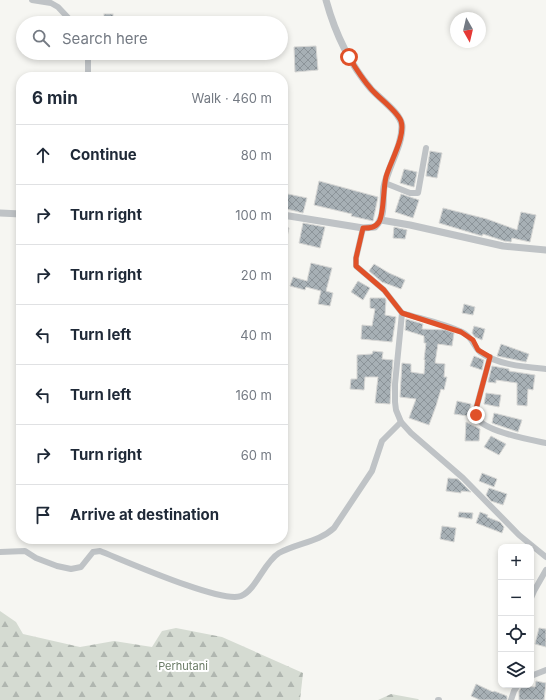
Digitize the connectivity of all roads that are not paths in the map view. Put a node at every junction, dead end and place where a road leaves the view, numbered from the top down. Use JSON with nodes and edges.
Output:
{"nodes":[{"id":1,"x":32,"y":0,"type":"edge"},
{"id":2,"x":326,"y":0,"type":"edge"},
{"id":3,"x":66,"y":16,"type":"edge"},
{"id":4,"x":88,"y":60,"type":"edge"},
{"id":5,"x":88,"y":72,"type":"edge"},
{"id":6,"x":426,"y":148,"type":"dead end"},
{"id":7,"x":385,"y":183,"type":"junction"},
{"id":8,"x":0,"y":213,"type":"edge"},
{"id":9,"x":16,"y":214,"type":"edge"},
{"id":10,"x":288,"y":216,"type":"edge"},
{"id":11,"x":381,"y":220,"type":"junction"},
{"id":12,"x":363,"y":228,"type":"junction"},
{"id":13,"x":546,"y":250,"type":"edge"},
{"id":14,"x":402,"y":313,"type":"junction"},
{"id":15,"x":490,"y":357,"type":"junction"},
{"id":16,"x":546,"y":369,"type":"edge"},
{"id":17,"x":401,"y":422,"type":"junction"},
{"id":18,"x":546,"y":443,"type":"edge"},
{"id":19,"x":0,"y":552,"type":"edge"},
{"id":20,"x":546,"y":557,"type":"edge"},
{"id":21,"x":546,"y":570,"type":"edge"},
{"id":22,"x":534,"y":591,"type":"edge"},
{"id":23,"x":546,"y":670,"type":"edge"},
{"id":24,"x":534,"y":675,"type":"edge"},
{"id":25,"x":516,"y":688,"type":"edge"},
{"id":26,"x":511,"y":700,"type":"edge"}],
"edges":[{"from":1,"to":3,"type":"street"},
{"from":2,"to":7,"type":"street"},
{"from":4,"to":5,"type":"street"},
{"from":6,"to":7,"type":"street"},
{"from":7,"to":11,"type":"street"},
{"from":8,"to":9,"type":"street"},
{"from":10,"to":12,"type":"street"},
{"from":11,"to":12,"type":"street"},
{"from":11,"to":13,"type":"street"},
{"from":12,"to":14,"type":"street"},
{"from":14,"to":15,"type":"street"},
{"from":14,"to":17,"type":"street"},
{"from":15,"to":16,"type":"street"},
{"from":15,"to":18,"type":"street"},
{"from":17,"to":19,"type":"street"},
{"from":17,"to":20,"type":"street"},
{"from":21,"to":22,"type":"street"},
{"from":23,"to":24,"type":"street"},
{"from":25,"to":26,"type":"street"}]}
